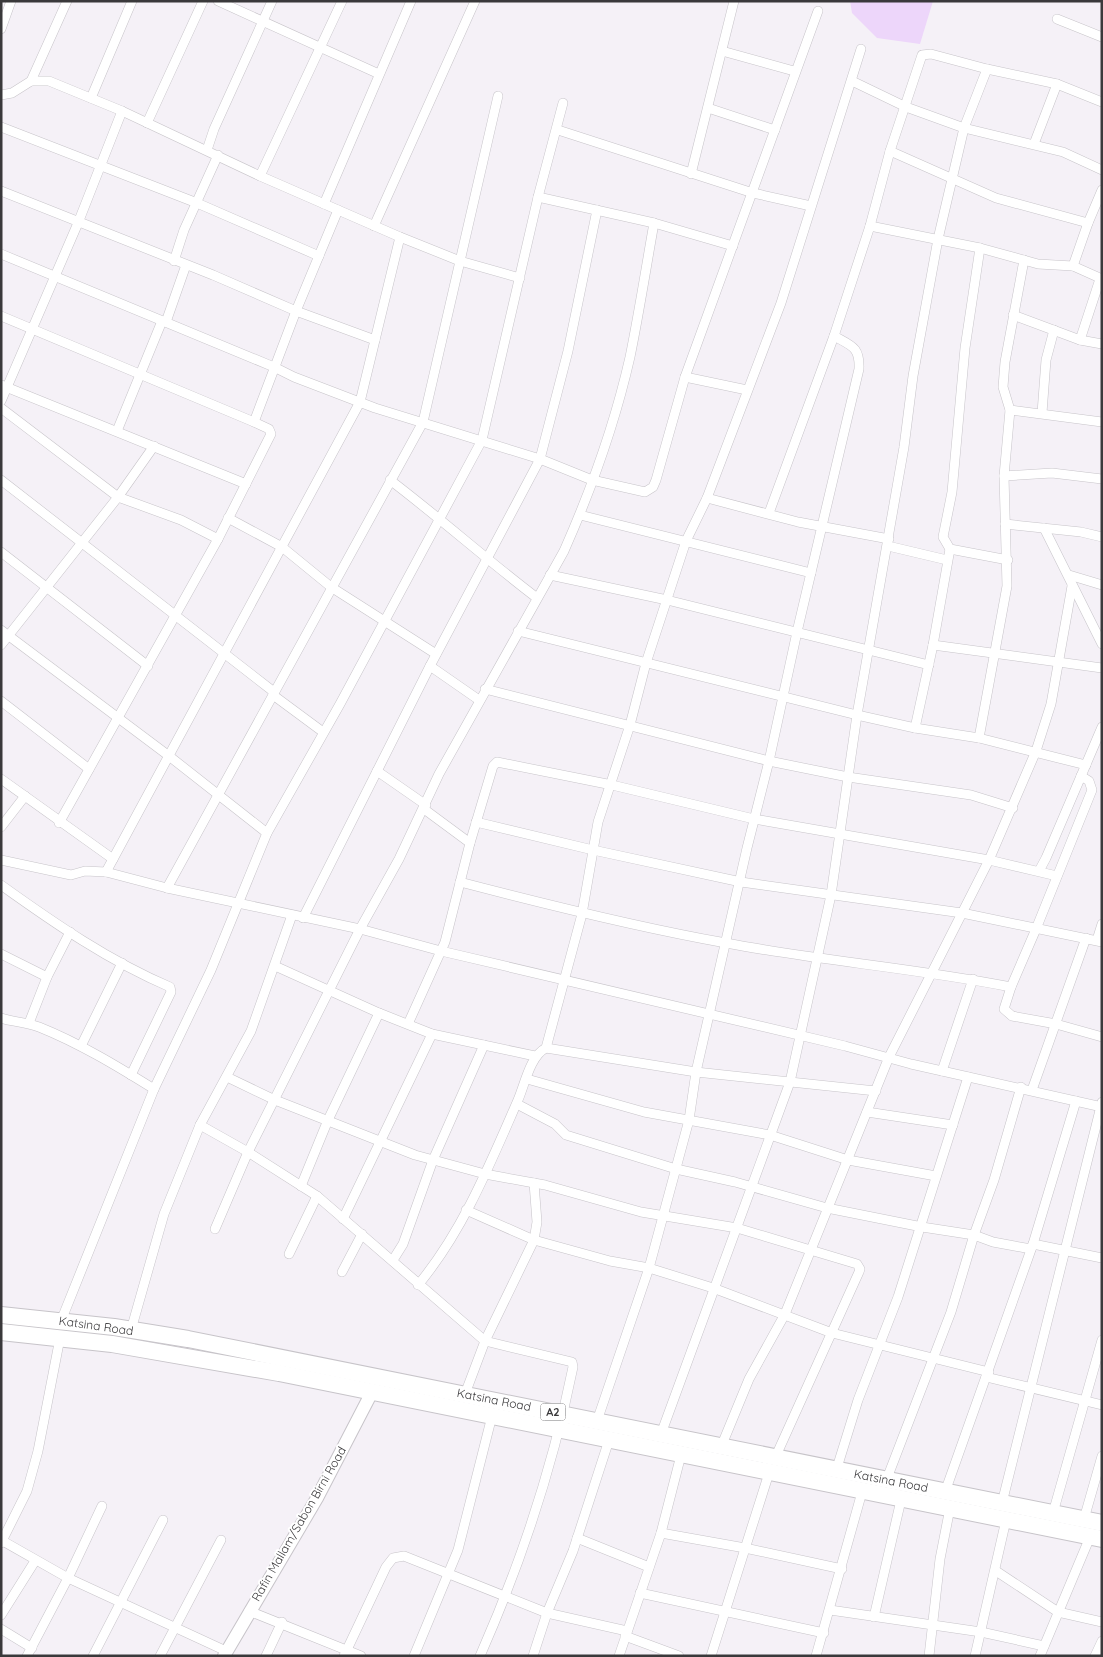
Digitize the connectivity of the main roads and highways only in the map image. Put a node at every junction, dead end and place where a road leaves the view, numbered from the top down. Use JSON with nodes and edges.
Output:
{"nodes":[{"id":1,"x":1,"y":1315,"type":"edge"},
{"id":2,"x":1,"y":1332,"type":"edge"},
{"id":3,"x":772,"y":1466,"type":"junction"},
{"id":4,"x":1102,"y":1523,"type":"edge"},
{"id":5,"x":1096,"y":1538,"type":"edge"}],
"edges":[{"from":1,"to":3,"type":"highway","name":"Katsina Road","number":"A2"},
{"from":2,"to":3,"type":"highway","name":"Katsina Road","number":"A2"},
{"from":3,"to":4,"type":"highway","name":"Katsina Road","number":"A2"},
{"from":3,"to":5,"type":"highway","name":"Katsina Road","number":"A2"}]}
